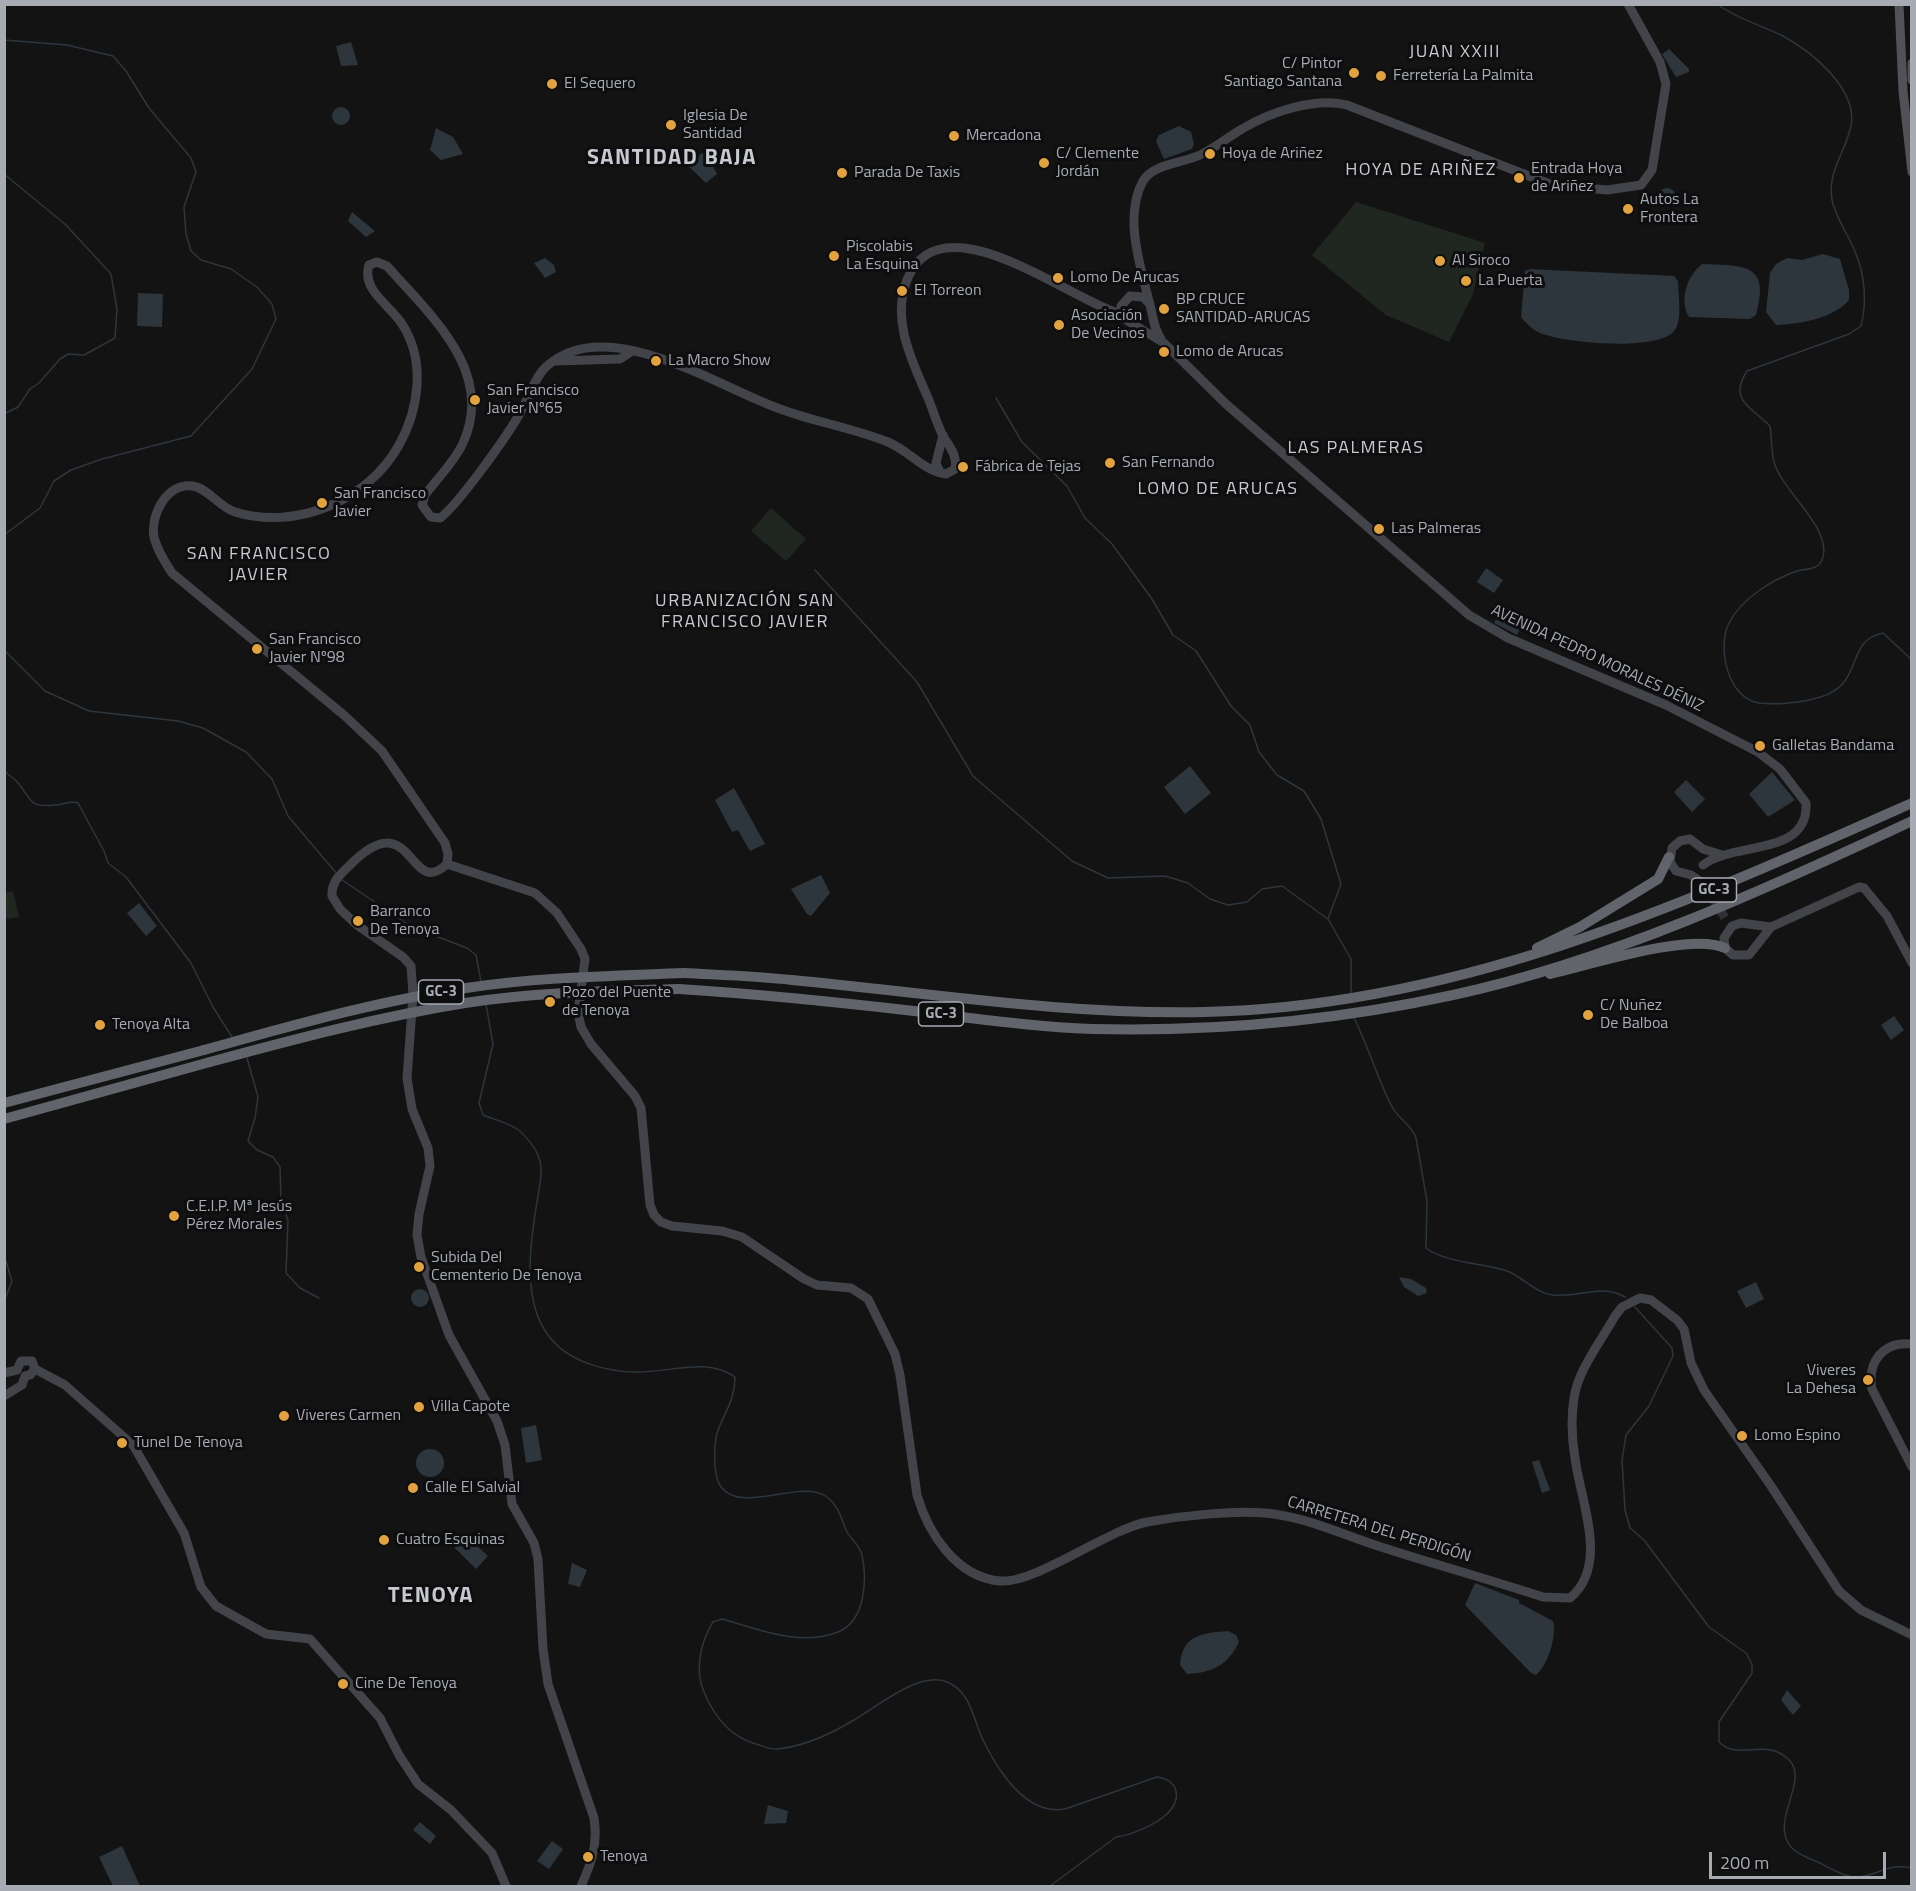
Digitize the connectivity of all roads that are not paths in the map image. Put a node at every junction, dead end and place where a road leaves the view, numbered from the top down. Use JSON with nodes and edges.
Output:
{"nodes":[{"id":1,"x":1628,"y":4,"type":"edge"},
{"id":2,"x":1899,"y":4,"type":"edge"},
{"id":3,"x":1909,"y":66,"type":"edge"},
{"id":4,"x":1911,"y":81,"type":"edge"},
{"id":5,"x":1911,"y":172,"type":"edge"},
{"id":6,"x":1143,"y":276,"type":"junction"},
{"id":7,"x":1134,"y":295,"type":"junction"},
{"id":8,"x":1150,"y":306,"type":"junction"},
{"id":9,"x":1121,"y":310,"type":"junction"},
{"id":10,"x":1138,"y":326,"type":"junction"},
{"id":11,"x":1164,"y":343,"type":"junction"},
{"id":12,"x":943,"y":435,"type":"junction"},
{"id":13,"x":915,"y":458,"type":"junction"},
{"id":14,"x":938,"y":458,"type":"junction"},
{"id":15,"x":954,"y":458,"type":"junction"},
{"id":16,"x":940,"y":472,"type":"junction"},
{"id":17,"x":1911,"y":803,"type":"edge"},
{"id":18,"x":1911,"y":821,"type":"edge"},
{"id":19,"x":1703,"y":849,"type":"junction"},
{"id":20,"x":1724,"y":855,"type":"junction"},
{"id":21,"x":1669,"y":857,"type":"junction"},
{"id":22,"x":447,"y":864,"type":"junction"},
{"id":23,"x":1703,"y":866,"type":"junction"},
{"id":24,"x":1750,"y":926,"type":"junction"},
{"id":25,"x":1771,"y":927,"type":"junction"},
{"id":26,"x":1758,"y":942,"type":"junction"},
{"id":27,"x":1725,"y":948,"type":"junction"},
{"id":28,"x":1508,"y":961,"type":"junction"},
{"id":29,"x":1911,"y":963,"type":"edge"},
{"id":30,"x":1516,"y":981,"type":"junction"},
{"id":31,"x":4,"y":1103,"type":"edge"},
{"id":32,"x":28,"y":1114,"type":"junction"},
{"id":33,"x":4,"y":1119,"type":"edge"},
{"id":34,"x":4,"y":1125,"type":"edge"},
{"id":35,"x":1911,"y":1344,"type":"edge"},
{"id":36,"x":35,"y":1369,"type":"junction"},
{"id":37,"x":4,"y":1373,"type":"edge"},
{"id":38,"x":21,"y":1373,"type":"junction"},
{"id":39,"x":4,"y":1396,"type":"edge"},
{"id":40,"x":1911,"y":1467,"type":"edge"},
{"id":41,"x":1911,"y":1635,"type":"edge"},
{"id":42,"x":506,"y":1887,"type":"edge"},
{"id":43,"x":581,"y":1887,"type":"edge"}],
"edges":[{"from":1,"to":6,"type":"main road"},
{"from":2,"to":3,"type":"main road"},
{"from":3,"to":4,"type":"main road"},
{"from":3,"to":5,"type":"main road"},
{"from":6,"to":7,"type":"main road"},
{"from":6,"to":8,"type":"main road"},
{"from":7,"to":8,"type":"main road"},
{"from":7,"to":9,"type":"main road"},
{"from":8,"to":10,"type":"main road"},
{"from":8,"to":11,"type":"main road"},
{"from":9,"to":10,"type":"main road"},
{"from":9,"to":12,"type":"main road"},
{"from":10,"to":11,"type":"main road"},
{"from":11,"to":20,"type":"main road","name":"AVENIDA PEDRO MORALES DÉNIZ"},
{"from":12,"to":14,"type":"main road"},
{"from":12,"to":15,"type":"main road"},
{"from":13,"to":14,"type":"main road"},
{"from":13,"to":16,"type":"main road"},
{"from":13,"to":22,"type":"main road"},
{"from":14,"to":15,"type":"main road"},
{"from":14,"to":16,"type":"main road"},
{"from":15,"to":16,"type":"main road"},
{"from":17,"to":28,"type":"highway","number":"GC-3"},
{"from":18,"to":30,"type":"highway","number":"GC-3"},
{"from":19,"to":20,"type":"main road"},
{"from":19,"to":21,"type":"main road"},
{"from":19,"to":23,"type":"main road"},
{"from":20,"to":23,"type":"main road"},
{"from":21,"to":23,"type":"main road"},
{"from":21,"to":28,"type":"highway"},
{"from":22,"to":41,"type":"main road","name":"CARRETERA DEL PERDIGÓN"},
{"from":22,"to":43,"type":"main road"},
{"from":24,"to":25,"type":"main road"},
{"from":24,"to":26,"type":"main road"},
{"from":24,"to":27,"type":"main road"},
{"from":25,"to":26,"type":"main road"},
{"from":25,"to":29,"type":"main road"},
{"from":26,"to":27,"type":"main road"},
{"from":27,"to":30,"type":"highway"},
{"from":28,"to":31,"type":"highway","number":"GC-3","bridge":true},
{"from":30,"to":32,"type":"highway","number":"GC-3","bridge":true},
{"from":32,"to":33,"type":"highway","number":"GC-3"},
{"from":32,"to":34,"type":"highway"},
{"from":35,"to":40,"type":"main road"},
{"from":36,"to":38,"type":"main road"},
{"from":36,"to":38,"type":"main road"},
{"from":36,"to":42,"type":"main road"},
{"from":37,"to":38,"type":"main road"},
{"from":38,"to":39,"type":"main road"}]}
